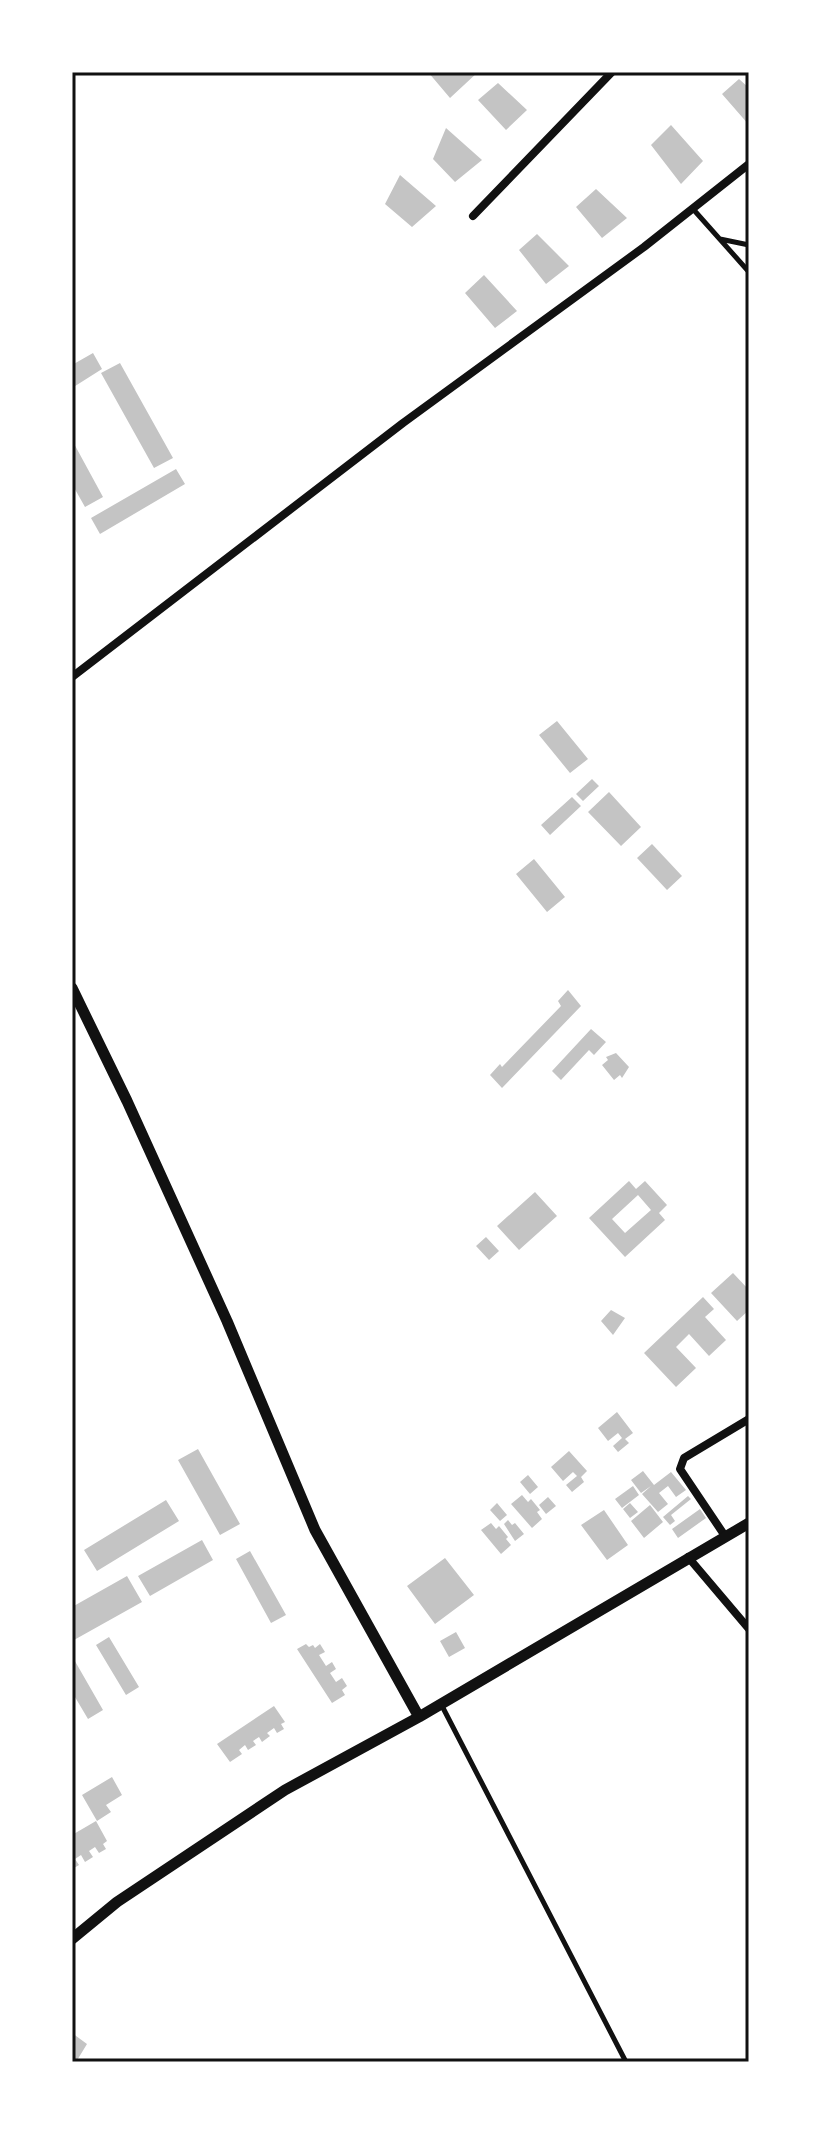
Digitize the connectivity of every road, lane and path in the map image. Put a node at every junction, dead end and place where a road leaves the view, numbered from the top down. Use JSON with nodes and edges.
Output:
{"nodes":[{"id":1,"x":612,"y":72,"type":"edge"},
{"id":2,"x":749,"y":164,"type":"edge"},
{"id":3,"x":692,"y":209,"type":"junction"},
{"id":4,"x":473,"y":216,"type":"dead end"},
{"id":5,"x":719,"y":239,"type":"junction"},
{"id":6,"x":749,"y":245,"type":"edge"},
{"id":7,"x":749,"y":272,"type":"edge"},
{"id":8,"x":72,"y":677,"type":"edge"},
{"id":9,"x":72,"y":988,"type":"edge"},
{"id":10,"x":749,"y":1419,"type":"edge"},
{"id":11,"x":749,"y":1523,"type":"edge"},
{"id":12,"x":725,"y":1536,"type":"junction"},
{"id":13,"x":688,"y":1557,"type":"junction"},
{"id":14,"x":749,"y":1629,"type":"edge"},
{"id":15,"x":441,"y":1704,"type":"junction"},
{"id":16,"x":419,"y":1717,"type":"junction"},
{"id":17,"x":72,"y":1939,"type":"edge"},
{"id":18,"x":626,"y":2062,"type":"edge"}],
"edges":[{"from":1,"to":4,"type":"street"},
{"from":2,"to":3,"type":"street"},
{"from":3,"to":5,"type":"lane"},
{"from":3,"to":8,"type":"street"},
{"from":5,"to":6,"type":"lane"},
{"from":5,"to":7,"type":"lane"},
{"from":9,"to":16,"type":"street"},
{"from":10,"to":12,"type":"street"},
{"from":11,"to":12,"type":"street"},
{"from":12,"to":13,"type":"street"},
{"from":13,"to":14,"type":"street"},
{"from":13,"to":15,"type":"street"},
{"from":15,"to":16,"type":"street"},
{"from":15,"to":18,"type":"lane"},
{"from":16,"to":17,"type":"street"}]}
